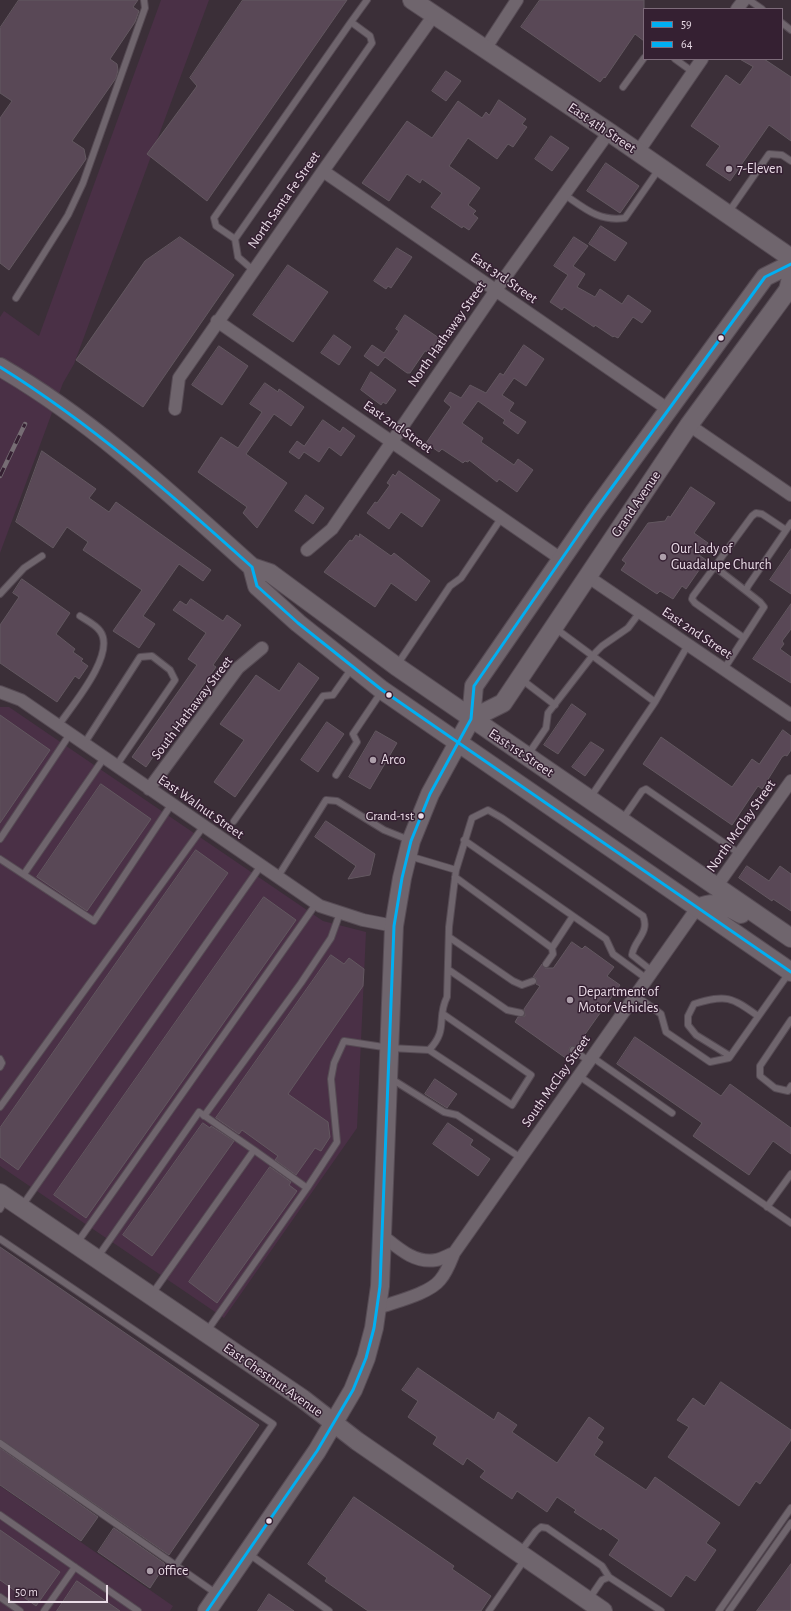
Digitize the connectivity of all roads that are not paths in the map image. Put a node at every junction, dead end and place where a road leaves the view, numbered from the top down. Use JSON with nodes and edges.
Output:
{"nodes":[{"id":1,"x":144,"y":0,"type":"edge"},
{"id":2,"x":367,"y":0,"type":"edge"},
{"id":3,"x":412,"y":0,"type":"edge"},
{"id":4,"x":517,"y":0,"type":"edge"},
{"id":5,"x":749,"y":0,"type":"edge"},
{"id":6,"x":761,"y":8,"type":"edge"},
{"id":7,"x":434,"y":15,"type":"junction"},
{"id":8,"x":351,"y":22,"type":"junction"},
{"id":9,"x":485,"y":49,"type":"junction"},
{"id":10,"x":643,"y":59,"type":"edge"},
{"id":11,"x":676,"y":60,"type":"edge"},
{"id":12,"x":701,"y":60,"type":"edge"},
{"id":13,"x":693,"y":72,"type":"junction"},
{"id":14,"x":623,"y":87,"type":"dead end"},
{"id":15,"x":609,"y":132,"type":"junction"},
{"id":16,"x":638,"y":152,"type":"junction"},
{"id":17,"x":791,"y":161,"type":"edge"},
{"id":18,"x":660,"y":168,"type":"junction"},
{"id":19,"x":323,"y":171,"type":"junction"},
{"id":20,"x":565,"y":194,"type":"junction"},
{"id":21,"x":727,"y":214,"type":"junction"},
{"id":22,"x":235,"y":239,"type":"junction"},
{"id":23,"x":791,"y":258,"type":"edge"},
{"id":24,"x":791,"y":264,"type":"edge"},
{"id":25,"x":253,"y":270,"type":"junction"},
{"id":26,"x":791,"y":278,"type":"edge"},
{"id":27,"x":496,"y":290,"type":"junction"},
{"id":28,"x":16,"y":298,"type":"dead end"},
{"id":29,"x":217,"y":321,"type":"junction"},
{"id":30,"x":0,"y":367,"type":"edge"},
{"id":31,"x":175,"y":409,"type":"dead end"},
{"id":32,"x":669,"y":410,"type":"junction"},
{"id":33,"x":689,"y":425,"type":"junction"},
{"id":34,"x":392,"y":441,"type":"junction"},
{"id":35,"x":791,"y":495,"type":"edge"},
{"id":36,"x":502,"y":517,"type":"junction"},
{"id":37,"x":791,"y":523,"type":"edge"},
{"id":38,"x":786,"y":530,"type":"junction"},
{"id":39,"x":307,"y":550,"type":"dead end"},
{"id":40,"x":42,"y":556,"type":"dead end"},
{"id":41,"x":561,"y":559,"type":"junction"},
{"id":42,"x":252,"y":567,"type":"junction"},
{"id":43,"x":715,"y":567,"type":"junction"},
{"id":44,"x":587,"y":576,"type":"junction"},
{"id":45,"x":746,"y":591,"type":"junction"},
{"id":46,"x":0,"y":594,"type":"edge"},
{"id":47,"x":640,"y":612,"type":"junction"},
{"id":48,"x":80,"y":616,"type":"dead end"},
{"id":49,"x":554,"y":627,"type":"junction"},
{"id":50,"x":744,"y":638,"type":"junction"},
{"id":51,"x":688,"y":645,"type":"junction"},
{"id":52,"x":262,"y":648,"type":"dead end"},
{"id":53,"x":593,"y":655,"type":"junction"},
{"id":54,"x":396,"y":666,"type":"junction"},
{"id":55,"x":353,"y":667,"type":"junction"},
{"id":56,"x":724,"y":669,"type":"junction"},
{"id":57,"x":520,"y":679,"type":"junction"},
{"id":58,"x":382,"y":690,"type":"junction"},
{"id":59,"x":0,"y":692,"type":"edge"},
{"id":60,"x":655,"y":702,"type":"junction"},
{"id":61,"x":555,"y":704,"type":"junction"},
{"id":62,"x":791,"y":715,"type":"edge"},
{"id":63,"x":471,"y":719,"type":"junction"},
{"id":64,"x":58,"y":726,"type":"junction"},
{"id":65,"x":70,"y":734,"type":"junction"},
{"id":66,"x":457,"y":742,"type":"junction"},
{"id":67,"x":84,"y":744,"type":"junction"},
{"id":68,"x":526,"y":757,"type":"junction"},
{"id":69,"x":104,"y":758,"type":"junction"},
{"id":70,"x":116,"y":766,"type":"junction"},
{"id":71,"x":336,"y":775,"type":"dead end"},
{"id":72,"x":789,"y":787,"type":"edge"},
{"id":73,"x":149,"y":790,"type":"junction"},
{"id":74,"x":589,"y":800,"type":"junction"},
{"id":75,"x":171,"y":805,"type":"junction"},
{"id":76,"x":234,"y":821,"type":"dead end"},
{"id":77,"x":621,"y":822,"type":"junction"},
{"id":78,"x":203,"y":827,"type":"junction"},
{"id":79,"x":0,"y":839,"type":"edge"},
{"id":80,"x":464,"y":840,"type":"junction"},
{"id":81,"x":409,"y":848,"type":"junction"},
{"id":82,"x":740,"y":854,"type":"junction"},
{"id":83,"x":0,"y":859,"type":"edge"},
{"id":84,"x":260,"y":867,"type":"junction"},
{"id":85,"x":456,"y":870,"type":"junction"},
{"id":86,"x":24,"y":874,"type":"junction"},
{"id":87,"x":455,"y":877,"type":"junction"},
{"id":88,"x":277,"y":878,"type":"junction"},
{"id":89,"x":716,"y":887,"type":"junction"},
{"id":90,"x":316,"y":904,"type":"junction"},
{"id":91,"x":698,"y":908,"type":"junction"},
{"id":92,"x":340,"y":913,"type":"junction"},
{"id":93,"x":573,"y":916,"type":"junction"},
{"id":94,"x":394,"y":926,"type":"junction"},
{"id":95,"x":790,"y":936,"type":"edge"},
{"id":96,"x":449,"y":937,"type":"junction"},
{"id":97,"x":552,"y":948,"type":"junction"},
{"id":98,"x":546,"y":964,"type":"dead end"},
{"id":99,"x":449,"y":970,"type":"junction"},
{"id":100,"x":791,"y":972,"type":"edge"},
{"id":101,"x":649,"y":975,"type":"junction"},
{"id":102,"x":533,"y":981,"type":"dead end"},
{"id":103,"x":635,"y":995,"type":"junction"},
{"id":104,"x":521,"y":1013,"type":"dead end"},
{"id":105,"x":443,"y":1014,"type":"junction"},
{"id":106,"x":758,"y":1016,"type":"junction"},
{"id":107,"x":791,"y":1020,"type":"edge"},
{"id":108,"x":390,"y":1048,"type":"junction"},
{"id":109,"x":428,"y":1050,"type":"junction"},
{"id":110,"x":573,"y":1050,"type":"dead end"},
{"id":111,"x":730,"y":1056,"type":"junction"},
{"id":112,"x":0,"y":1058,"type":"edge"},
{"id":113,"x":590,"y":1059,"type":"junction"},
{"id":114,"x":0,"y":1066,"type":"edge"},
{"id":115,"x":579,"y":1076,"type":"junction"},
{"id":116,"x":389,"y":1077,"type":"junction"},
{"id":117,"x":791,"y":1086,"type":"edge"},
{"id":118,"x":0,"y":1107,"type":"edge"},
{"id":119,"x":672,"y":1113,"type":"dead end"},
{"id":120,"x":204,"y":1116,"type":"junction"},
{"id":121,"x":254,"y":1150,"type":"junction"},
{"id":122,"x":521,"y":1158,"type":"junction"},
{"id":123,"x":791,"y":1174,"type":"edge"},
{"id":124,"x":308,"y":1188,"type":"junction"},
{"id":125,"x":2,"y":1200,"type":"edge"},
{"id":126,"x":768,"y":1207,"type":"junction"},
{"id":127,"x":22,"y":1208,"type":"junction"},
{"id":128,"x":791,"y":1224,"type":"edge"},
{"id":129,"x":383,"y":1236,"type":"junction"},
{"id":130,"x":0,"y":1239,"type":"edge"},
{"id":131,"x":76,"y":1245,"type":"junction"},
{"id":132,"x":454,"y":1253,"type":"junction"},
{"id":133,"x":97,"y":1258,"type":"junction"},
{"id":134,"x":151,"y":1296,"type":"junction"},
{"id":135,"x":378,"y":1308,"type":"junction"},
{"id":136,"x":206,"y":1333,"type":"junction"},
{"id":137,"x":334,"y":1423,"type":"junction"},
{"id":138,"x":0,"y":1443,"type":"edge"},
{"id":139,"x":791,"y":1508,"type":"edge"},
{"id":140,"x":0,"y":1515,"type":"edge"},
{"id":141,"x":791,"y":1523,"type":"edge"},
{"id":142,"x":247,"y":1553,"type":"junction"},
{"id":143,"x":522,"y":1555,"type":"junction"},
{"id":144,"x":176,"y":1565,"type":"junction"},
{"id":145,"x":75,"y":1567,"type":"junction"},
{"id":146,"x":609,"y":1578,"type":"junction"},
{"id":147,"x":219,"y":1594,"type":"junction"},
{"id":148,"x":0,"y":1597,"type":"edge"},
{"id":149,"x":588,"y":1600,"type":"junction"},
{"id":150,"x":136,"y":1610,"type":"edge"},
{"id":151,"x":20,"y":1611,"type":"edge"},
{"id":152,"x":44,"y":1611,"type":"edge"},
{"id":153,"x":207,"y":1611,"type":"edge"},
{"id":154,"x":329,"y":1611,"type":"edge"},
{"id":155,"x":489,"y":1611,"type":"edge"},
{"id":156,"x":603,"y":1611,"type":"edge"},
{"id":157,"x":661,"y":1611,"type":"edge"},
{"id":158,"x":719,"y":1611,"type":"edge"},
{"id":159,"x":729,"y":1611,"type":"edge"}],
"edges":[{"from":1,"to":28,"type":"lane"},
{"from":2,"to":8,"type":"lane"},
{"from":3,"to":7,"type":"main road","name":"East 4th Street"},
{"from":4,"to":9,"type":"street"},
{"from":5,"to":6,"type":"lane"},
{"from":7,"to":9,"type":"main road","name":"East 4th Street"},
{"from":7,"to":19,"type":"street","name":"North Santa Fe Street"},
{"from":8,"to":22,"type":"lane"},
{"from":8,"to":22,"type":"lane"},
{"from":9,"to":15,"type":"main road","name":"East 4th Street"},
{"from":10,"to":14,"type":"lane"},
{"from":11,"to":13,"type":"lane"},
{"from":12,"to":13,"type":"street"},
{"from":13,"to":16,"type":"street"},
{"from":15,"to":16,"type":"main road","name":"East 4th Street"},
{"from":15,"to":20,"type":"street","name":"North Hathaway Street"},
{"from":16,"to":18,"type":"main road","name":"East 4th Street"},
{"from":17,"to":21,"type":"lane"},
{"from":18,"to":20,"type":"lane"},
{"from":18,"to":21,"type":"main road","name":"East 4th Street"},
{"from":19,"to":25,"type":"street","name":"North Santa Fe Street"},
{"from":19,"to":27,"type":"street","name":"East 3rd Street"},
{"from":20,"to":27,"type":"street","name":"North Hathaway Street"},
{"from":21,"to":23,"type":"main road","name":"East 4th Street"},
{"from":22,"to":25,"type":"lane"},
{"from":24,"to":32,"type":"main road","name":"Grand Avenue"},
{"from":25,"to":29,"type":"street","name":"North Santa Fe Street"},
{"from":26,"to":33,"type":"main road","name":"Grand Avenue"},
{"from":27,"to":32,"type":"street","name":"East 3rd Street"},
{"from":27,"to":34,"type":"street","name":"North Hathaway Street"},
{"from":29,"to":31,"type":"street","name":"North Santa Fe Street"},
{"from":29,"to":34,"type":"street","name":"East 2nd Street"},
{"from":30,"to":42,"type":"main road","name":"East 1st Street"},
{"from":32,"to":41,"type":"main road","name":"Grand Avenue"},
{"from":33,"to":35,"type":"street"},
{"from":33,"to":44,"type":"main road","name":"Grand Avenue"},
{"from":34,"to":36,"type":"street","name":"East 2nd Street"},
{"from":34,"to":39,"type":"street","name":"North Hathaway Street"},
{"from":36,"to":41,"type":"street","name":"East 2nd Street"},
{"from":36,"to":54,"type":"lane"},
{"from":37,"to":38,"type":"lane"},
{"from":38,"to":43,"type":"lane"},
{"from":38,"to":45,"type":"lane"},
{"from":40,"to":46,"type":"lane"},
{"from":41,"to":63,"type":"main road","name":"Grand Avenue"},
{"from":42,"to":54,"type":"main road","name":"East 1st Street"},
{"from":42,"to":55,"type":"main road","name":"East 1st Street"},
{"from":43,"to":45,"type":"lane"},
{"from":43,"to":50,"type":"lane"},
{"from":44,"to":47,"type":"street","name":"East 2nd Street"},
{"from":44,"to":49,"type":"main road","name":"Grand Avenue"},
{"from":45,"to":50,"type":"lane"},
{"from":47,"to":51,"type":"street","name":"East 2nd Street"},
{"from":47,"to":53,"type":"lane"},
{"from":48,"to":64,"type":"lane"},
{"from":49,"to":53,"type":"lane"},
{"from":49,"to":57,"type":"main road","name":"Grand Avenue"},
{"from":50,"to":56,"type":"lane"},
{"from":51,"to":56,"type":"street","name":"East 2nd Street"},
{"from":51,"to":60,"type":"lane"},
{"from":52,"to":73,"type":"street","name":"South Hathaway Street"},
{"from":53,"to":60,"type":"lane"},
{"from":53,"to":61,"type":"lane"},
{"from":54,"to":63,"type":"main road","name":"East 1st Street"},
{"from":55,"to":58,"type":"main road","name":"East 1st Street"},
{"from":55,"to":76,"type":"lane"},
{"from":56,"to":62,"type":"street","name":"East 2nd Street"},
{"from":57,"to":61,"type":"lane"},
{"from":57,"to":63,"type":"main road","name":"Grand Avenue"},
{"from":58,"to":66,"type":"main road","name":"East 1st Street"},
{"from":58,"to":71,"type":"lane"},
{"from":59,"to":64,"type":"street","name":"East Walnut Street"},
{"from":60,"to":74,"type":"lane"},
{"from":61,"to":68,"type":"lane"},
{"from":63,"to":66,"type":"main road","name":"Grand Avenue"},
{"from":63,"to":68,"type":"main road","name":"East 1st Street"},
{"from":64,"to":65,"type":"street","name":"East Walnut Street"},
{"from":65,"to":67,"type":"street","name":"East Walnut Street"},
{"from":65,"to":79,"type":"lane"},
{"from":66,"to":81,"type":"main road","name":"Grand Avenue"},
{"from":66,"to":91,"type":"main road","name":"East 1st Street"},
{"from":67,"to":69,"type":"street","name":"East Walnut Street"},
{"from":67,"to":70,"type":"lane"},
{"from":68,"to":74,"type":"main road","name":"East 1st Street"},
{"from":69,"to":70,"type":"street","name":"East Walnut Street"},
{"from":69,"to":86,"type":"lane"},
{"from":70,"to":73,"type":"street","name":"East Walnut Street"},
{"from":72,"to":82,"type":"street","name":"North McClay Street"},
{"from":73,"to":75,"type":"street","name":"East Walnut Street"},
{"from":74,"to":77,"type":"main road","name":"East 1st Street"},
{"from":75,"to":78,"type":"street","name":"East Walnut Street"},
{"from":75,"to":86,"type":"lane"},
{"from":77,"to":82,"type":"lane"},
{"from":77,"to":89,"type":"main road","name":"East 1st Street"},
{"from":78,"to":84,"type":"street","name":"East Walnut Street"},
{"from":78,"to":118,"type":"lane"},
{"from":80,"to":85,"type":"lane"},
{"from":80,"to":93,"type":"lane"},
{"from":80,"to":101,"type":"lane"},
{"from":81,"to":85,"type":"lane"},
{"from":81,"to":88,"type":"lane"},
{"from":81,"to":94,"type":"main road","name":"Grand Avenue"},
{"from":82,"to":89,"type":"street","name":"North McClay Street"},
{"from":83,"to":86,"type":"lane"},
{"from":84,"to":88,"type":"street","name":"East Walnut Street"},
{"from":84,"to":127,"type":"lane"},
{"from":85,"to":87,"type":"lane"},
{"from":87,"to":96,"type":"lane"},
{"from":87,"to":97,"type":"lane"},
{"from":88,"to":90,"type":"street","name":"East Walnut Street"},
{"from":89,"to":95,"type":"main road","name":"East 1st Street"},
{"from":90,"to":92,"type":"street","name":"East Walnut Street"},
{"from":90,"to":131,"type":"lane"},
{"from":91,"to":95,"type":"main road"},
{"from":91,"to":100,"type":"main road","name":"East 1st Street"},
{"from":91,"to":101,"type":"street","name":"South McClay Street"},
{"from":92,"to":94,"type":"street","name":"East Walnut Street"},
{"from":92,"to":120,"type":"lane"},
{"from":93,"to":97,"type":"lane"},
{"from":93,"to":101,"type":"lane"},
{"from":94,"to":108,"type":"main road","name":"Grand Avenue"},
{"from":96,"to":99,"type":"lane"},
{"from":96,"to":102,"type":"lane"},
{"from":97,"to":98,"type":"lane"},
{"from":99,"to":104,"type":"lane"},
{"from":99,"to":105,"type":"lane"},
{"from":100,"to":106,"type":"lane"},
{"from":101,"to":103,"type":"street","name":"South McClay Street"},
{"from":103,"to":111,"type":"lane"},
{"from":103,"to":113,"type":"street","name":"South McClay Street"},
{"from":105,"to":109,"type":"lane"},
{"from":105,"to":109,"type":"lane"},
{"from":106,"to":111,"type":"lane"},
{"from":106,"to":111,"type":"lane"},
{"from":107,"to":117,"type":"lane"},
{"from":108,"to":109,"type":"lane"},
{"from":108,"to":116,"type":"main road","name":"Grand Avenue"},
{"from":108,"to":124,"type":"lane"},
{"from":110,"to":113,"type":"lane"},
{"from":112,"to":114,"type":"lane"},
{"from":113,"to":115,"type":"street","name":"South McClay Street"},
{"from":113,"to":119,"type":"lane"},
{"from":115,"to":122,"type":"street","name":"South McClay Street"},
{"from":115,"to":126,"type":"lane"},
{"from":116,"to":122,"type":"lane"},
{"from":116,"to":129,"type":"main road","name":"Grand Avenue"},
{"from":120,"to":121,"type":"lane"},
{"from":120,"to":133,"type":"lane"},
{"from":121,"to":124,"type":"lane"},
{"from":121,"to":134,"type":"lane"},
{"from":122,"to":132,"type":"street","name":"South McClay Street"},
{"from":123,"to":126,"type":"lane"},
{"from":124,"to":136,"type":"lane"},
{"from":125,"to":127,"type":"main road","name":"East Chestnut Avenue"},
{"from":126,"to":128,"type":"lane"},
{"from":127,"to":131,"type":"main road","name":"East Chestnut Avenue"},
{"from":129,"to":132,"type":"street"},
{"from":129,"to":135,"type":"main road","name":"Grand Avenue"},
{"from":130,"to":144,"type":"lane"},
{"from":131,"to":133,"type":"main road","name":"East Chestnut Avenue"},
{"from":132,"to":135,"type":"street","name":"South McClay Street"},
{"from":133,"to":134,"type":"main road","name":"East Chestnut Avenue"},
{"from":134,"to":136,"type":"main road","name":"East Chestnut Avenue"},
{"from":135,"to":137,"type":"main road","name":"Grand Avenue"},
{"from":136,"to":137,"type":"main road","name":"East Chestnut Avenue"},
{"from":137,"to":142,"type":"main road","name":"Grand Avenue"},
{"from":137,"to":143,"type":"main road","name":"East Chestnut Avenue"},
{"from":138,"to":144,"type":"lane"},
{"from":139,"to":158,"type":"lane"},
{"from":140,"to":145,"type":"lane"},
{"from":141,"to":159,"type":"lane"},
{"from":142,"to":147,"type":"main road","name":"Grand Avenue"},
{"from":142,"to":154,"type":"lane"},
{"from":143,"to":146,"type":"lane"},
{"from":143,"to":149,"type":"main road","name":"East Chestnut Avenue"},
{"from":143,"to":155,"type":"lane"},
{"from":144,"to":147,"type":"lane"},
{"from":145,"to":150,"type":"lane"},
{"from":145,"to":152,"type":"lane"},
{"from":146,"to":149,"type":"lane"},
{"from":146,"to":157,"type":"lane"},
{"from":147,"to":153,"type":"main road","name":"Grand Avenue"},
{"from":148,"to":151,"type":"lane"},
{"from":149,"to":156,"type":"main road","name":"East Chestnut Avenue"}]}
